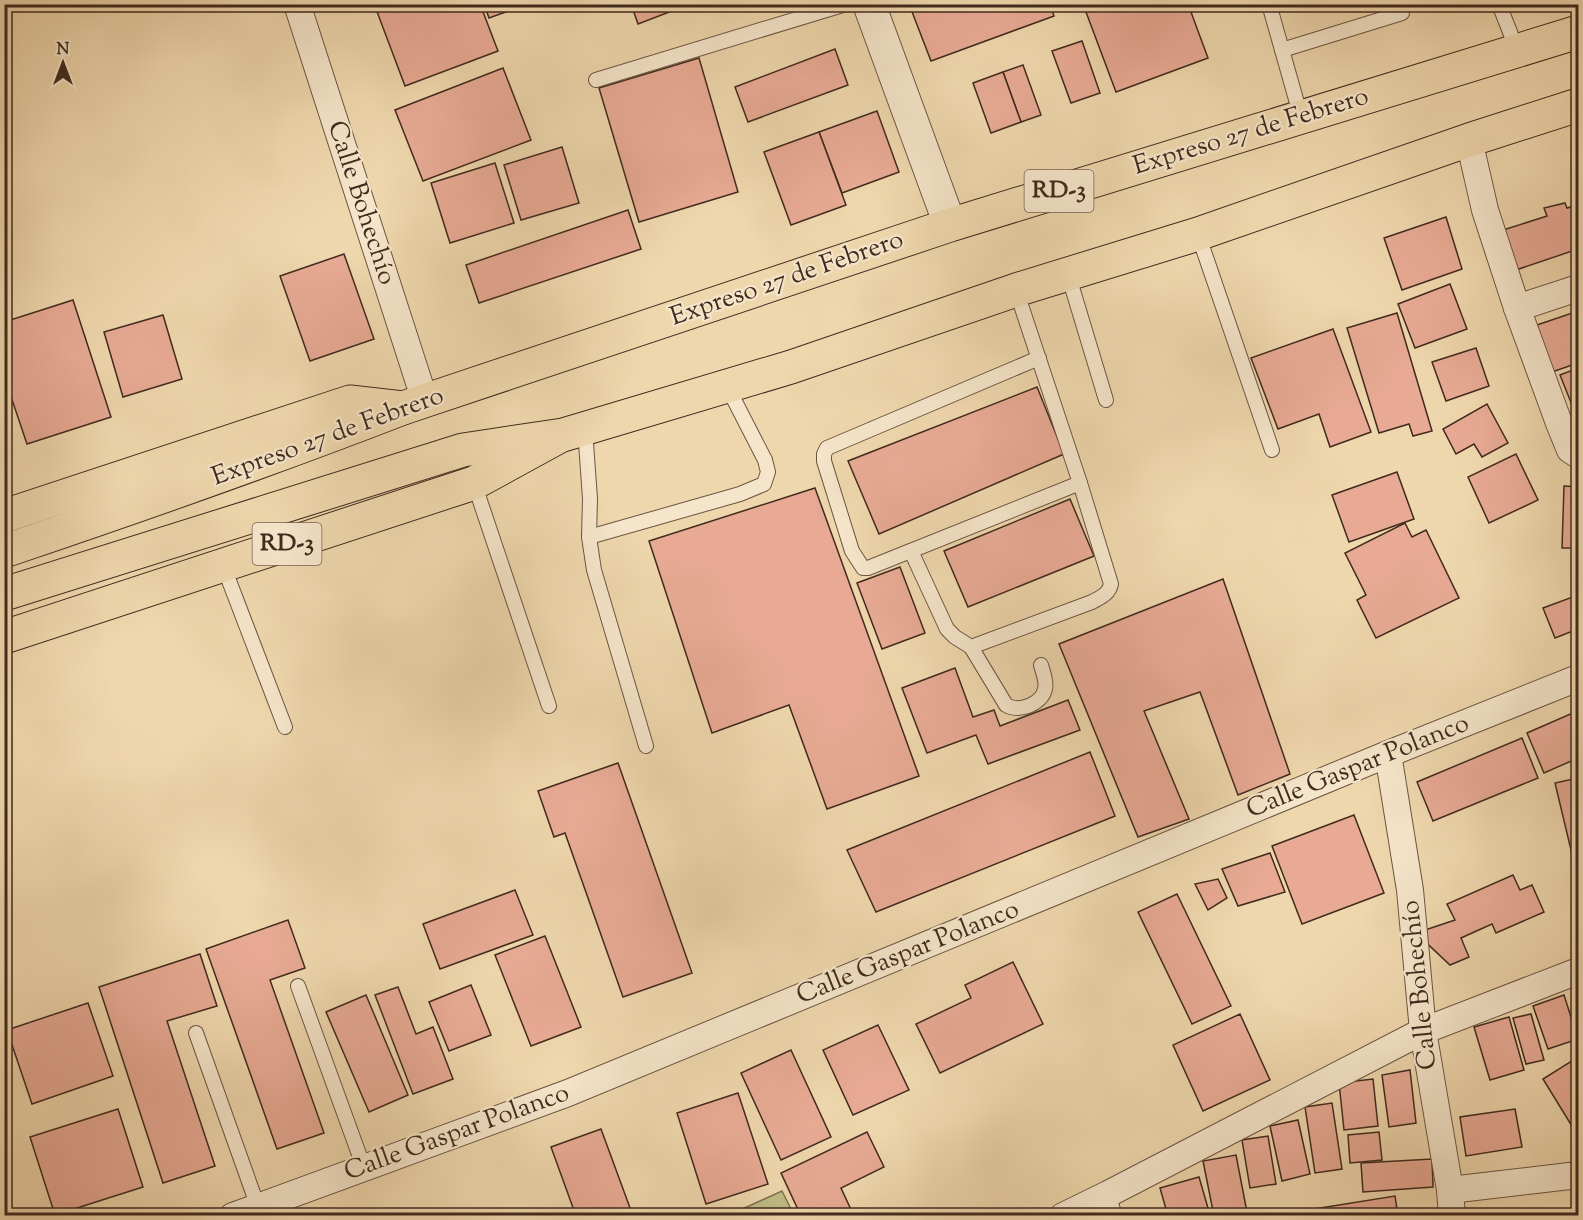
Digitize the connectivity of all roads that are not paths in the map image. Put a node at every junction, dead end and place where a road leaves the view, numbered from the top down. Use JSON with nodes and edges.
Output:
{"nodes":[{"id":1,"x":297,"y":4,"type":"edge"},
{"id":2,"x":846,"y":4,"type":"edge"},
{"id":3,"x":869,"y":4,"type":"edge"},
{"id":4,"x":1269,"y":4,"type":"edge"},
{"id":5,"x":1499,"y":4,"type":"edge"},
{"id":6,"x":1402,"y":13,"type":"dead end"},
{"id":7,"x":1578,"y":32,"type":"edge"},
{"id":8,"x":1282,"y":50,"type":"junction"},
{"id":9,"x":1517,"y":50,"type":"junction"},
{"id":10,"x":596,"y":80,"type":"dead end"},
{"id":11,"x":1578,"y":105,"type":"edge"},
{"id":12,"x":1301,"y":117,"type":"junction"},
{"id":13,"x":1469,"y":140,"type":"junction"},
{"id":14,"x":950,"y":225,"type":"junction"},
{"id":15,"x":1198,"y":234,"type":"junction"},
{"id":16,"x":1068,"y":274,"type":"junction"},
{"id":17,"x":1578,"y":288,"type":"edge"},
{"id":18,"x":1016,"y":290,"type":"junction"},
{"id":19,"x":1517,"y":308,"type":"junction"},
{"id":20,"x":1039,"y":358,"type":"junction"},
{"id":21,"x":727,"y":386,"type":"junction"},
{"id":22,"x":1106,"y":400,"type":"dead end"},
{"id":23,"x":414,"y":405,"type":"junction"},
{"id":24,"x":574,"y":432,"type":"junction"},
{"id":25,"x":1272,"y":450,"type":"dead end"},
{"id":26,"x":1578,"y":455,"type":"edge"},
{"id":27,"x":474,"y":483,"type":"junction"},
{"id":28,"x":1080,"y":483,"type":"junction"},
{"id":29,"x":4,"y":516,"type":"edge"},
{"id":30,"x":589,"y":537,"type":"junction"},
{"id":31,"x":4,"y":551,"type":"edge"},
{"id":32,"x":911,"y":551,"type":"junction"},
{"id":33,"x":224,"y":566,"type":"junction"},
{"id":34,"x":4,"y":594,"type":"edge"},
{"id":35,"x":4,"y":637,"type":"edge"},
{"id":36,"x":971,"y":646,"type":"junction"},
{"id":37,"x":1041,"y":665,"type":"dead end"},
{"id":38,"x":1578,"y":678,"type":"edge"},
{"id":39,"x":549,"y":706,"type":"dead end"},
{"id":40,"x":285,"y":727,"type":"dead end"},
{"id":41,"x":646,"y":746,"type":"dead end"},
{"id":42,"x":1388,"y":754,"type":"junction"},
{"id":43,"x":1578,"y":971,"type":"edge"},
{"id":44,"x":298,"y":986,"type":"dead end"},
{"id":45,"x":1423,"y":1031,"type":"junction"},
{"id":46,"x":196,"y":1033,"type":"dead end"},
{"id":47,"x":364,"y":1168,"type":"junction"},
{"id":48,"x":1578,"y":1175,"type":"edge"},
{"id":49,"x":1449,"y":1190,"type":"junction"},
{"id":50,"x":1111,"y":1205,"type":"edge"},
{"id":51,"x":258,"y":1207,"type":"junction"},
{"id":52,"x":233,"y":1215,"type":"edge"},
{"id":53,"x":1063,"y":1215,"type":"edge"},
{"id":54,"x":1452,"y":1215,"type":"edge"}],
"edges":[{"from":1,"to":23,"type":"street","name":"Calle Bohechío"},
{"from":2,"to":10,"type":"lane"},
{"from":3,"to":14,"type":"street"},
{"from":4,"to":8,"type":"lane"},
{"from":5,"to":9,"type":"lane"},
{"from":6,"to":8,"type":"lane"},
{"from":7,"to":9,"type":"main road","name":"Expreso 27 de Febrero","number":"RD-3"},
{"from":8,"to":12,"type":"lane"},
{"from":9,"to":12,"type":"main road","name":"Expreso 27 de Febrero","number":"RD-3"},
{"from":11,"to":13,"type":"main road","name":"Expreso 27 de Febrero","number":"RD-3"},
{"from":12,"to":14,"type":"main road","name":"Expreso 27 de Febrero","number":"RD-3"},
{"from":13,"to":15,"type":"main road","name":"Expreso 27 de Febrero","number":"RD-3"},
{"from":13,"to":19,"type":"street"},
{"from":14,"to":23,"type":"main road","name":"Expreso 27 de Febrero","number":"RD-3"},
{"from":15,"to":16,"type":"main road","name":"Expreso 27 de Febrero","number":"RD-3"},
{"from":15,"to":25,"type":"lane"},
{"from":16,"to":18,"type":"main road","name":"Expreso 27 de Febrero","number":"RD-3"},
{"from":16,"to":22,"type":"lane"},
{"from":17,"to":19,"type":"street"},
{"from":18,"to":20,"type":"lane"},
{"from":18,"to":21,"type":"main road","name":"Expreso 27 de Febrero","number":"RD-3"},
{"from":19,"to":26,"type":"street"},
{"from":20,"to":28,"type":"lane"},
{"from":20,"to":32,"type":"lane"},
{"from":21,"to":24,"type":"main road","name":"Expreso 27 de Febrero","number":"RD-3"},
{"from":21,"to":30,"type":"lane"},
{"from":23,"to":29,"type":"main road","number":"RD-3"},
{"from":23,"to":31,"type":"main road","name":"Expreso 27 de Febrero","number":"RD-3"},
{"from":24,"to":27,"type":"main road","number":"RD-3"},
{"from":24,"to":30,"type":"lane"},
{"from":24,"to":34,"type":"main road","name":"Expreso 27 de Febrero","number":"RD-3"},
{"from":27,"to":33,"type":"main road","number":"RD-3"},
{"from":27,"to":39,"type":"lane"},
{"from":28,"to":32,"type":"lane"},
{"from":28,"to":36,"type":"lane"},
{"from":30,"to":41,"type":"lane"},
{"from":32,"to":36,"type":"lane"},
{"from":33,"to":35,"type":"main road","number":"RD-3"},
{"from":33,"to":40,"type":"lane"},
{"from":36,"to":37,"type":"lane"},
{"from":38,"to":42,"type":"street","name":"Calle Gaspar Polanco"},
{"from":42,"to":45,"type":"street","name":"Calle Bohechío"},
{"from":42,"to":47,"type":"street","name":"Calle Gaspar Polanco"},
{"from":43,"to":45,"type":"street"},
{"from":44,"to":47,"type":"lane"},
{"from":45,"to":49,"type":"street","name":"Calle Bohechío"},
{"from":45,"to":50,"type":"street"},
{"from":46,"to":51,"type":"lane"},
{"from":47,"to":51,"type":"street","name":"Calle Gaspar Polanco"},
{"from":48,"to":49,"type":"street"},
{"from":49,"to":54,"type":"street","name":"Calle Bohechío"},
{"from":50,"to":53,"type":"street"},
{"from":51,"to":52,"type":"street","name":"Calle Gaspar Polanco"}]}
